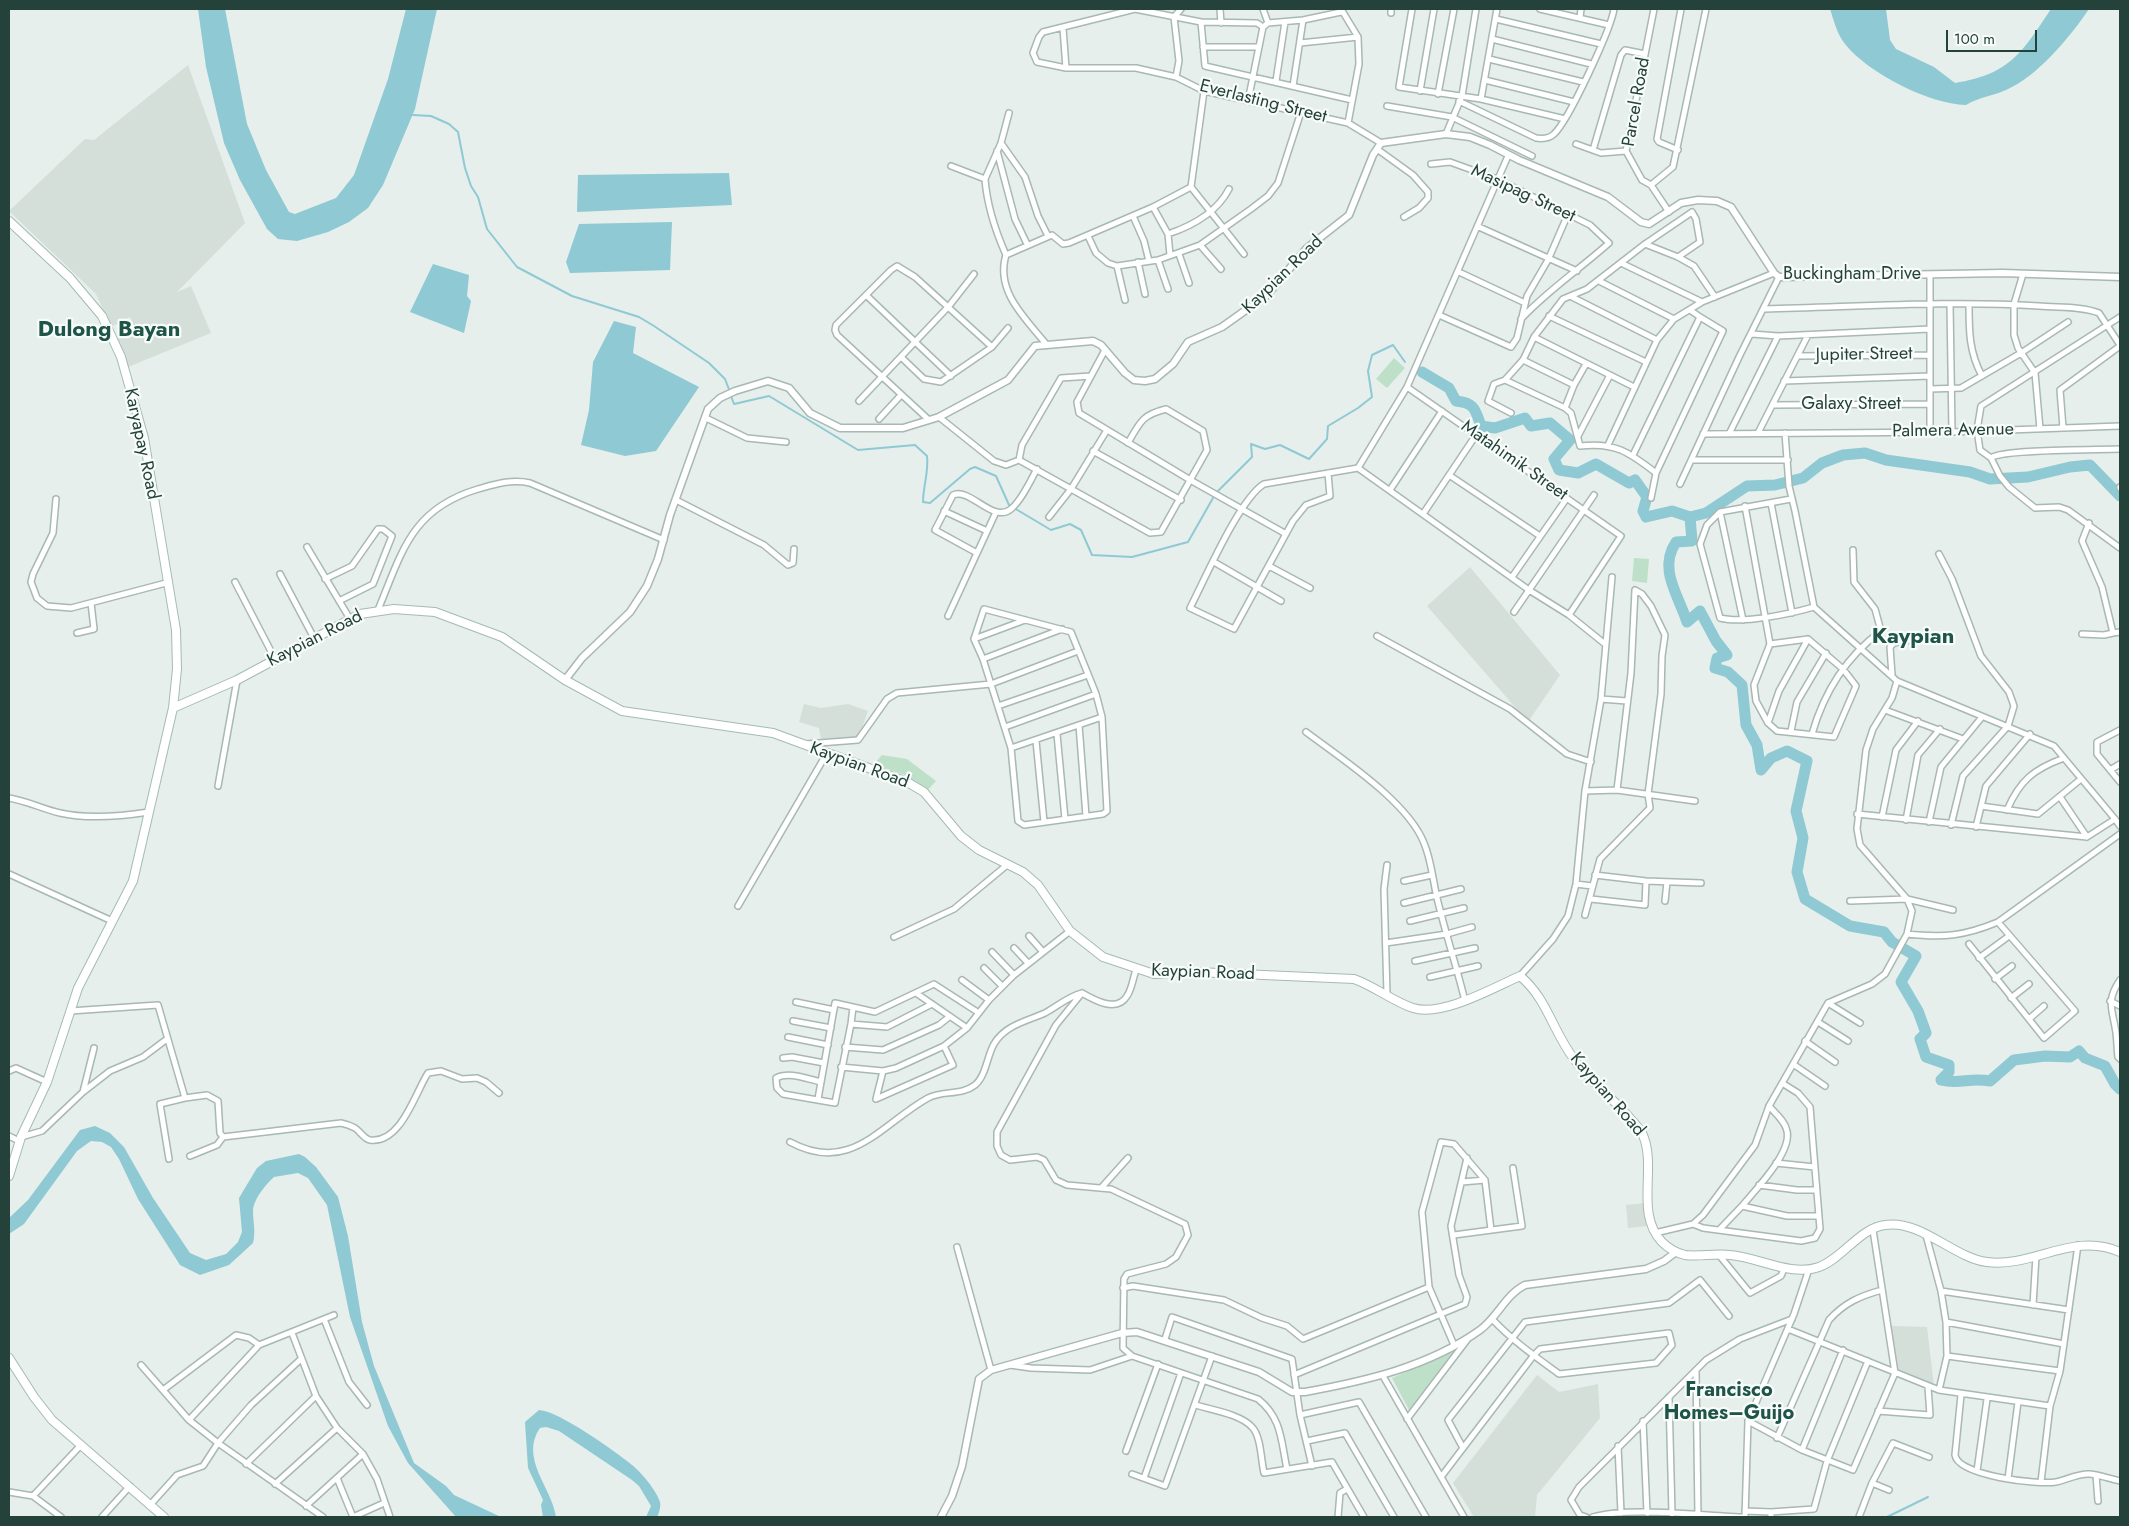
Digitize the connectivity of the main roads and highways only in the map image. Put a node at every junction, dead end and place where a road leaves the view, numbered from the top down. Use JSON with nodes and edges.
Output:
{"nodes":[{"id":1,"x":9,"y":221,"type":"edge"},
{"id":2,"x":173,"y":708,"type":"junction"},
{"id":3,"x":9,"y":1176,"type":"edge"},
{"id":4,"x":2120,"y":1252,"type":"edge"},
{"id":5,"x":9,"y":1358,"type":"edge"},
{"id":6,"x":164,"y":1517,"type":"edge"}],
"edges":[{"from":1,"to":2,"type":"main road","name":"Karyapay Road"},
{"from":2,"to":3,"type":"main road","name":"Karyapay Road"},
{"from":2,"to":4,"type":"main road","name":"Kaypian Road"},
{"from":5,"to":6,"type":"main road"}]}
